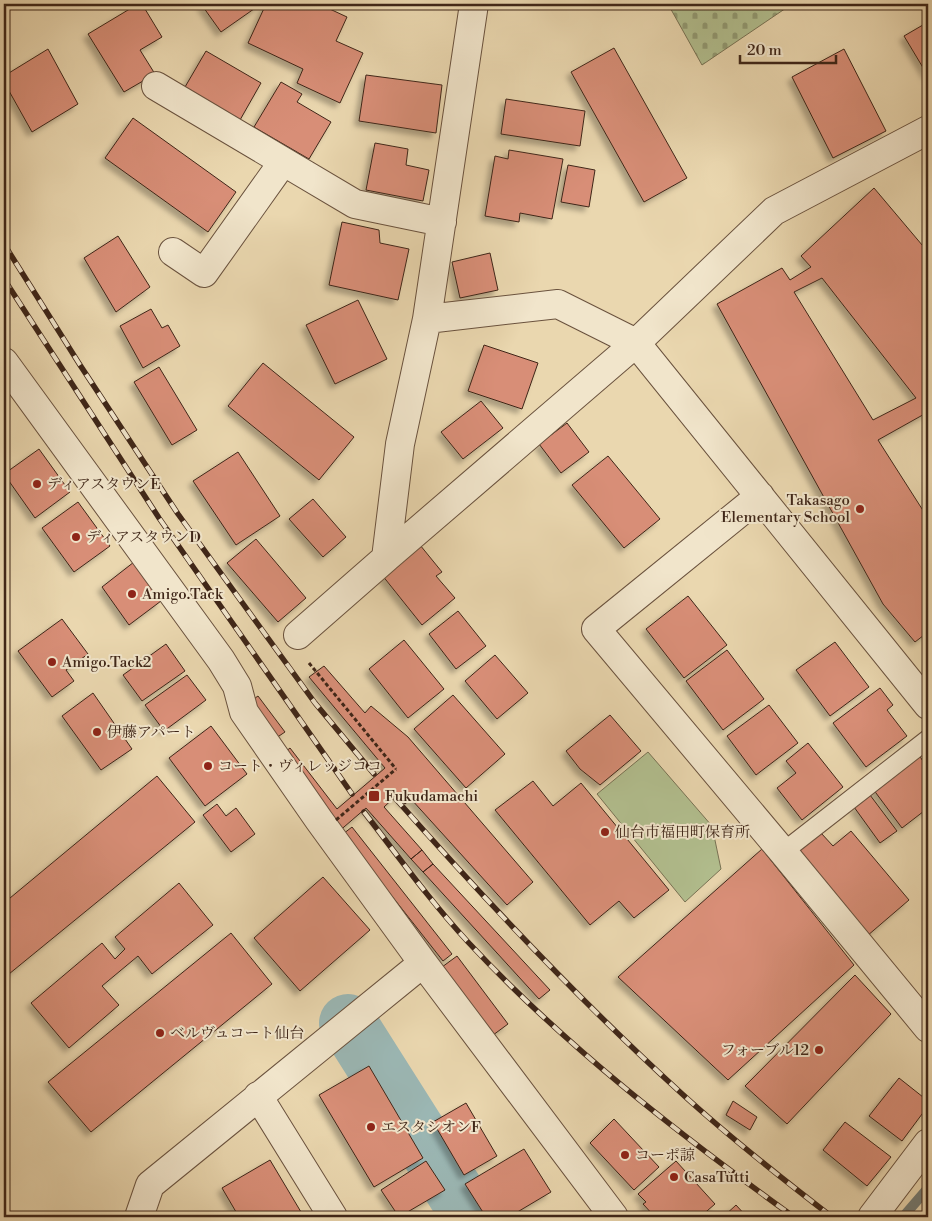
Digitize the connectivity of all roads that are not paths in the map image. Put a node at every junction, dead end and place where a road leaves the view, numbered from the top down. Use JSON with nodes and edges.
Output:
{"nodes":[{"id":1,"x":474,"y":4,"type":"edge"},
{"id":2,"x":156,"y":86,"type":"dead end"},
{"id":3,"x":928,"y":130,"type":"edge"},
{"id":4,"x":284,"y":162,"type":"junction"},
{"id":5,"x":442,"y":222,"type":"junction"},
{"id":6,"x":173,"y":252,"type":"dead end"},
{"id":7,"x":427,"y":319,"type":"junction"},
{"id":8,"x":636,"y":343,"type":"junction"},
{"id":9,"x":4,"y":362,"type":"edge"},
{"id":10,"x":760,"y":496,"type":"junction"},
{"id":11,"x":386,"y":558,"type":"junction"},
{"id":12,"x":298,"y":635,"type":"dead end"},
{"id":13,"x":928,"y":704,"type":"edge"},
{"id":14,"x":928,"y":739,"type":"edge"},
{"id":15,"x":783,"y":852,"type":"junction"},
{"id":16,"x":423,"y":963,"type":"junction"},
{"id":17,"x":928,"y":1028,"type":"edge"},
{"id":18,"x":258,"y":1096,"type":"junction"},
{"id":19,"x":928,"y":1143,"type":"edge"},
{"id":20,"x":139,"y":1217,"type":"edge"},
{"id":21,"x":333,"y":1217,"type":"edge"},
{"id":22,"x":614,"y":1217,"type":"edge"},
{"id":23,"x":872,"y":1217,"type":"edge"}],
"edges":[{"from":1,"to":5,"type":"street"},
{"from":2,"to":4,"type":"street"},
{"from":3,"to":8,"type":"street"},
{"from":4,"to":5,"type":"street"},
{"from":4,"to":6,"type":"street"},
{"from":5,"to":7,"type":"street"},
{"from":7,"to":8,"type":"street"},
{"from":7,"to":11,"type":"street"},
{"from":8,"to":10,"type":"street"},
{"from":8,"to":11,"type":"street"},
{"from":9,"to":16,"type":"street"},
{"from":10,"to":13,"type":"street"},
{"from":10,"to":15,"type":"street"},
{"from":11,"to":12,"type":"street"},
{"from":14,"to":15,"type":"lane"},
{"from":15,"to":17,"type":"street"},
{"from":16,"to":18,"type":"street"},
{"from":16,"to":22,"type":"street"},
{"from":18,"to":20,"type":"street"},
{"from":18,"to":21,"type":"street"},
{"from":19,"to":23,"type":"street"}]}
